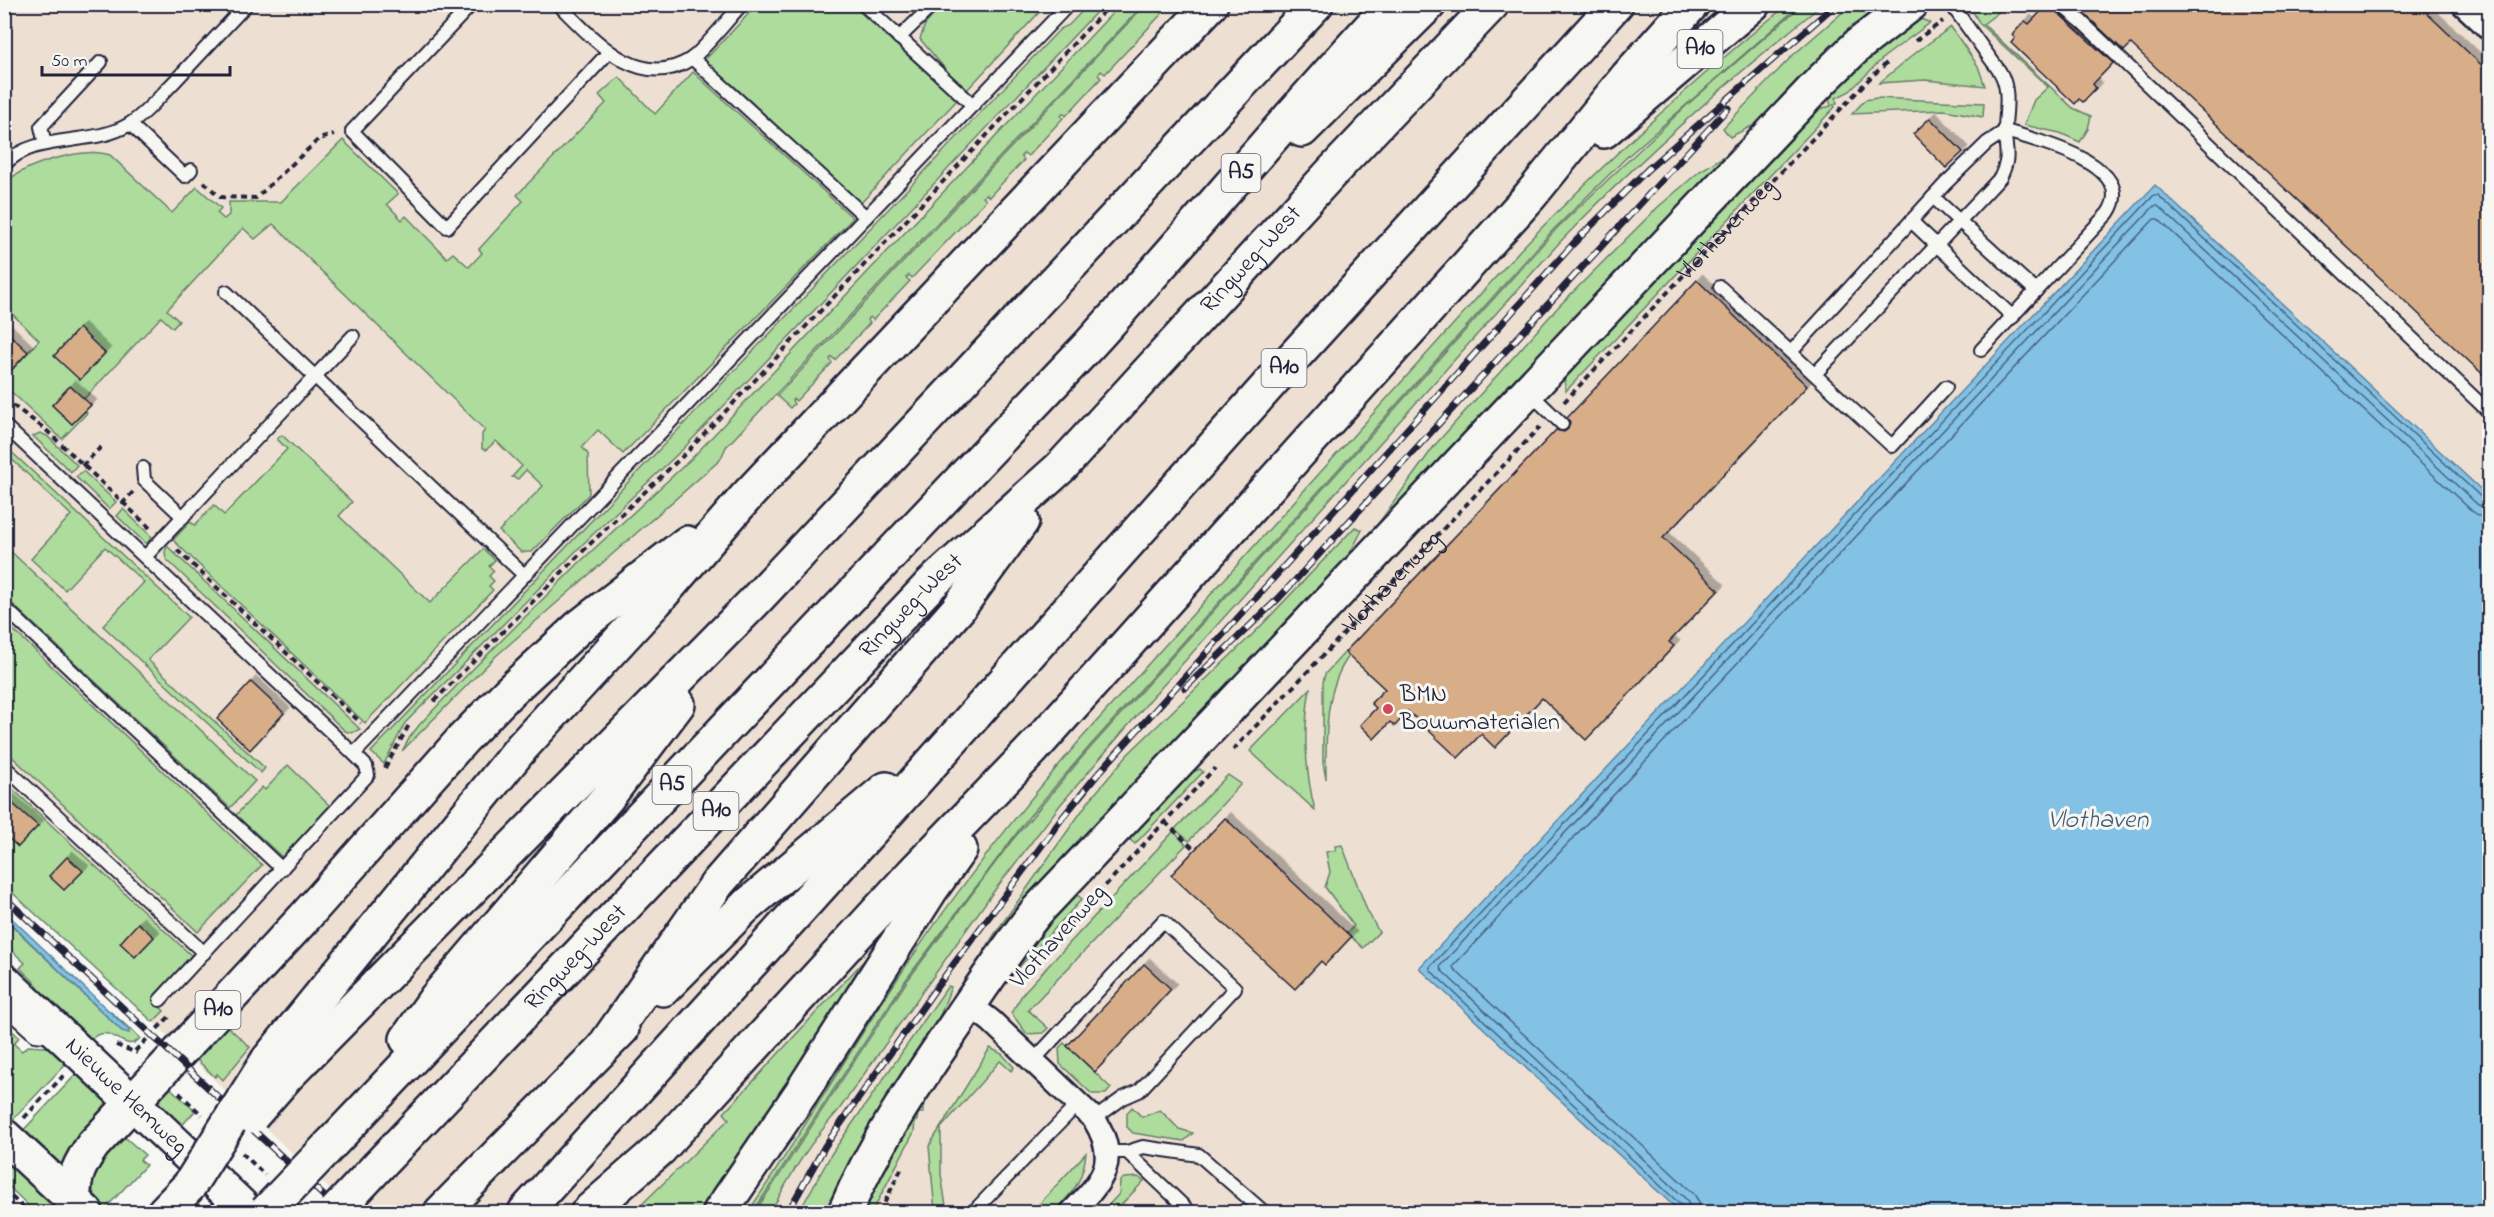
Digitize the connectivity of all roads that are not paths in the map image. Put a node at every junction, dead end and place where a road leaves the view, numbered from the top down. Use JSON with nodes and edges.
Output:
{"nodes":[{"id":1,"x":247,"y":4,"type":"edge"},
{"id":2,"x":472,"y":4,"type":"edge"},
{"id":3,"x":558,"y":4,"type":"edge"},
{"id":4,"x":742,"y":4,"type":"edge"},
{"id":5,"x":863,"y":4,"type":"edge"},
{"id":6,"x":933,"y":4,"type":"edge"},
{"id":7,"x":1069,"y":4,"type":"edge"},
{"id":8,"x":1211,"y":4,"type":"edge"},
{"id":9,"x":1316,"y":4,"type":"edge"},
{"id":10,"x":1392,"y":4,"type":"edge"},
{"id":11,"x":1429,"y":4,"type":"edge"},
{"id":12,"x":1492,"y":4,"type":"edge"},
{"id":13,"x":1616,"y":4,"type":"edge"},
{"id":14,"x":1692,"y":4,"type":"edge"},
{"id":15,"x":1753,"y":4,"type":"edge"},
{"id":16,"x":1911,"y":4,"type":"edge"},
{"id":17,"x":2060,"y":4,"type":"edge"},
{"id":18,"x":2463,"y":4,"type":"edge"},
{"id":19,"x":1953,"y":8,"type":"edge"},
{"id":20,"x":2490,"y":29,"type":"edge"},
{"id":21,"x":899,"y":38,"type":"junction"},
{"id":22,"x":608,"y":53,"type":"junction"},
{"id":23,"x":692,"y":58,"type":"junction"},
{"id":24,"x":101,"y":62,"type":"dead end"},
{"id":25,"x":973,"y":105,"type":"junction"},
{"id":26,"x":130,"y":124,"type":"junction"},
{"id":27,"x":2005,"y":131,"type":"junction"},
{"id":28,"x":45,"y":144,"type":"junction"},
{"id":29,"x":4,"y":165,"type":"edge"},
{"id":30,"x":191,"y":170,"type":"road end"},
{"id":31,"x":1530,"y":196,"type":"junction"},
{"id":32,"x":1933,"y":197,"type":"junction"},
{"id":33,"x":866,"y":217,"type":"junction"},
{"id":34,"x":1911,"y":221,"type":"junction"},
{"id":35,"x":1959,"y":221,"type":"junction"},
{"id":36,"x":1937,"y":245,"type":"junction"},
{"id":37,"x":1162,"y":264,"type":"junction"},
{"id":38,"x":1720,"y":287,"type":"dead end"},
{"id":39,"x":2036,"y":291,"type":"junction"},
{"id":40,"x":226,"y":292,"type":"dead end"},
{"id":41,"x":2013,"y":317,"type":"junction"},
{"id":42,"x":353,"y":336,"type":"dead end"},
{"id":43,"x":1982,"y":350,"type":"dead end"},
{"id":44,"x":1791,"y":352,"type":"junction"},
{"id":45,"x":1815,"y":374,"type":"junction"},
{"id":46,"x":315,"y":376,"type":"junction"},
{"id":47,"x":1946,"y":387,"type":"dead end"},
{"id":48,"x":1528,"y":392,"type":"junction"},
{"id":49,"x":2490,"y":413,"type":"edge"},
{"id":50,"x":1562,"y":424,"type":"dead end"},
{"id":51,"x":4,"y":425,"type":"edge"},
{"id":52,"x":1061,"y":467,"type":"junction"},
{"id":53,"x":143,"y":474,"type":"road end"},
{"id":54,"x":746,"y":497,"type":"junction"},
{"id":55,"x":183,"y":517,"type":"junction"},
{"id":56,"x":146,"y":558,"type":"junction"},
{"id":57,"x":524,"y":575,"type":"junction"},
{"id":58,"x":753,"y":603,"type":"junction"},
{"id":59,"x":4,"y":608,"type":"edge"},
{"id":60,"x":972,"y":716,"type":"junction"},
{"id":61,"x":1032,"y":750,"type":"junction"},
{"id":62,"x":354,"y":754,"type":"junction"},
{"id":63,"x":4,"y":766,"type":"edge"},
{"id":64,"x":282,"y":869,"type":"junction"},
{"id":65,"x":204,"y":953,"type":"junction"},
{"id":66,"x":4,"y":981,"type":"edge"},
{"id":67,"x":160,"y":1000,"type":"dead end"},
{"id":68,"x":970,"y":1005,"type":"junction"},
{"id":69,"x":4,"y":1006,"type":"edge"},
{"id":70,"x":606,"y":1045,"type":"junction"},
{"id":71,"x":73,"y":1046,"type":"junction"},
{"id":72,"x":1033,"y":1061,"type":"junction"},
{"id":73,"x":277,"y":1068,"type":"junction"},
{"id":74,"x":132,"y":1102,"type":"junction"},
{"id":75,"x":1086,"y":1111,"type":"junction"},
{"id":76,"x":5,"y":1137,"type":"edge"},
{"id":77,"x":330,"y":1145,"type":"junction"},
{"id":78,"x":1117,"y":1152,"type":"junction"},
{"id":79,"x":80,"y":1206,"type":"edge"},
{"id":80,"x":164,"y":1212,"type":"edge"},
{"id":81,"x":248,"y":1212,"type":"edge"},
{"id":82,"x":266,"y":1212,"type":"edge"},
{"id":83,"x":335,"y":1212,"type":"edge"},
{"id":84,"x":441,"y":1212,"type":"edge"},
{"id":85,"x":525,"y":1212,"type":"edge"},
{"id":86,"x":588,"y":1212,"type":"edge"},
{"id":87,"x":720,"y":1212,"type":"edge"},
{"id":88,"x":845,"y":1212,"type":"edge"},
{"id":89,"x":973,"y":1212,"type":"edge"},
{"id":90,"x":1072,"y":1212,"type":"edge"},
{"id":91,"x":1190,"y":1212,"type":"edge"},
{"id":92,"x":1264,"y":1212,"type":"edge"}],
"edges":[{"from":1,"to":26,"type":"lane"},
{"from":2,"to":22,"type":"lane"},
{"from":3,"to":22,"type":"lane"},
{"from":4,"to":23,"type":"lane"},
{"from":5,"to":21,"type":"lane"},
{"from":6,"to":21,"type":"lane"},
{"from":7,"to":25,"type":"lane"},
{"from":8,"to":54,"type":"main road","number":"A10"},
{"from":9,"to":58,"type":"main road","number":"A10"},
{"from":10,"to":37,"type":"main road","name":"Ringweg-West","number":"A5"},
{"from":11,"to":37,"type":"main road"},
{"from":12,"to":52,"type":"main road","name":"Ringweg-West","number":"A10"},
{"from":13,"to":60,"type":"main road","number":"A10"},
{"from":14,"to":31,"type":"main road","number":"A10"},
{"from":15,"to":31,"type":"main road","number":"A10"},
{"from":16,"to":48,"type":"main road","name":"Vlothavenweg"},
{"from":17,"to":49,"type":"lane"},
{"from":18,"to":20,"type":"street"},
{"from":19,"to":27,"type":"lane"},
{"from":21,"to":25,"type":"lane"},
{"from":22,"to":23,"type":"lane"},
{"from":23,"to":33,"type":"lane"},
{"from":24,"to":28,"type":"lane"},
{"from":25,"to":33,"type":"lane"},
{"from":26,"to":28,"type":"lane"},
{"from":26,"to":30,"type":"lane"},
{"from":27,"to":32,"type":"lane"},
{"from":27,"to":35,"type":"lane"},
{"from":27,"to":39,"type":"lane"},
{"from":28,"to":29,"type":"lane"},
{"from":31,"to":61,"type":"main road","number":"A10"},
{"from":32,"to":34,"type":"lane"},
{"from":32,"to":35,"type":"lane"},
{"from":33,"to":57,"type":"lane"},
{"from":34,"to":36,"type":"lane"},
{"from":34,"to":44,"type":"lane"},
{"from":35,"to":36,"type":"lane"},
{"from":35,"to":39,"type":"lane"},
{"from":36,"to":41,"type":"lane"},
{"from":36,"to":45,"type":"lane"},
{"from":37,"to":77,"type":"main road","name":"Ringweg-West","number":"A5"},
{"from":38,"to":44,"type":"lane"},
{"from":39,"to":41,"type":"lane"},
{"from":40,"to":46,"type":"lane"},
{"from":41,"to":43,"type":"lane"},
{"from":42,"to":46,"type":"lane"},
{"from":44,"to":45,"type":"lane"},
{"from":45,"to":47,"type":"lane"},
{"from":46,"to":55,"type":"lane"},
{"from":46,"to":57,"type":"lane"},
{"from":48,"to":50,"type":"lane"},
{"from":48,"to":68,"type":"main road","name":"Vlothavenweg"},
{"from":51,"to":56,"type":"lane"},
{"from":52,"to":70,"type":"main road"},
{"from":52,"to":83,"type":"main road","name":"Ringweg-West","number":"A10","bridge":true},
{"from":53,"to":55,"type":"lane"},
{"from":54,"to":73,"type":"main road","number":"A10"},
{"from":54,"to":74,"type":"main road","number":"A10"},
{"from":55,"to":56,"type":"lane"},
{"from":56,"to":62,"type":"lane"},
{"from":57,"to":62,"type":"lane"},
{"from":58,"to":73,"type":"main road","number":"A10"},
{"from":58,"to":77,"type":"main road","number":"A5"},
{"from":59,"to":64,"type":"lane"},
{"from":60,"to":70,"type":"main road"},
{"from":60,"to":85,"type":"main road","number":"A10"},
{"from":61,"to":86,"type":"main road","number":"A10"},
{"from":61,"to":87,"type":"main road","number":"A10"},
{"from":62,"to":64,"type":"lane"},
{"from":63,"to":65,"type":"lane"},
{"from":64,"to":65,"type":"lane"},
{"from":65,"to":67,"type":"lane"},
{"from":66,"to":71,"type":"main road","name":"Nieuwe Hemweg"},
{"from":68,"to":72,"type":"street"},
{"from":68,"to":88,"type":"main road","name":"Vlothavenweg"},
{"from":69,"to":71,"type":"lane"},
{"from":70,"to":84,"type":"main road"},
{"from":71,"to":74,"type":"main road","name":"Nieuwe Hemweg"},
{"from":72,"to":75,"type":"street"},
{"from":72,"to":75,"type":"lane"},
{"from":73,"to":80,"type":"main road","number":"A10","bridge":true},
{"from":74,"to":79,"type":"main road","number":"A10"},
{"from":74,"to":81,"type":"main road","name":"Nieuwe Hemweg"},
{"from":75,"to":78,"type":"street"},
{"from":75,"to":89,"type":"lane"},
{"from":76,"to":79,"type":"main road"},
{"from":77,"to":82,"type":"main road","name":"Ringweg-West","number":"A5","bridge":true},
{"from":78,"to":90,"type":"street"},
{"from":78,"to":91,"type":"lane"},
{"from":78,"to":92,"type":"lane"}]}
